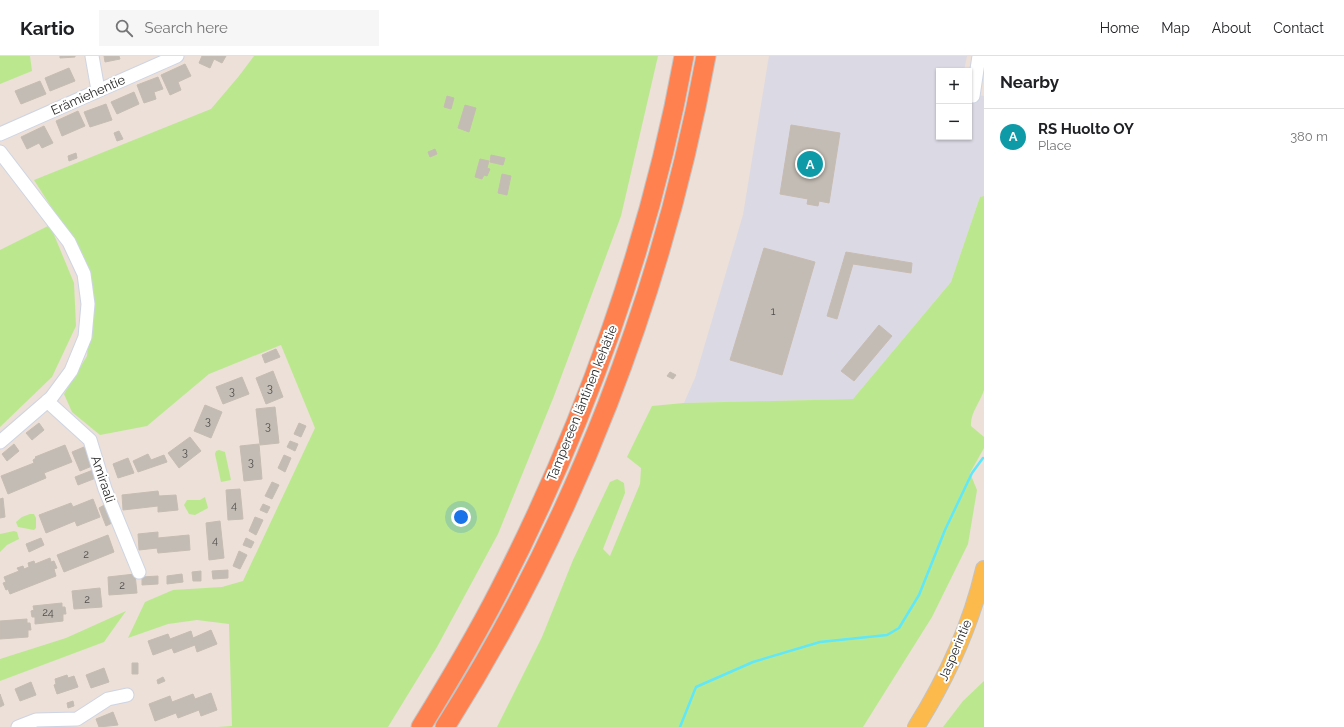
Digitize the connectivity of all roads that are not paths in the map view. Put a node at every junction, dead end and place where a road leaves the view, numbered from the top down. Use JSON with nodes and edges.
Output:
{"nodes":[{"id":1,"x":92,"y":56,"type":"edge"},
{"id":2,"x":177,"y":56,"type":"edge"},
{"id":3,"x":684,"y":56,"type":"edge"},
{"id":4,"x":706,"y":56,"type":"edge"},
{"id":5,"x":980,"y":56,"type":"edge"},
{"id":6,"x":98,"y":90,"type":"junction"},
{"id":7,"x":973,"y":96,"type":"dead end"},
{"id":8,"x":0,"y":134,"type":"edge"},
{"id":9,"x":0,"y":152,"type":"edge"},
{"id":10,"x":47,"y":402,"type":"junction"},
{"id":11,"x":0,"y":442,"type":"edge"},
{"id":12,"x":984,"y":569,"type":"edge"},
{"id":13,"x":139,"y":572,"type":"dead end"},
{"id":14,"x":127,"y":695,"type":"dead end"},
{"id":15,"x":79,"y":723,"type":"edge"},
{"id":16,"x":18,"y":727,"type":"edge"},
{"id":17,"x":421,"y":727,"type":"edge"},
{"id":18,"x":445,"y":727,"type":"edge"},
{"id":19,"x":916,"y":727,"type":"edge"}],
"edges":[{"from":1,"to":6,"type":"street"},
{"from":2,"to":6,"type":"street","name":"Erämiehentie"},
{"from":3,"to":17,"type":"highway","name":"Tampereen läntinen kehätie"},
{"from":4,"to":18,"type":"highway","name":"Tampereen läntinen kehätie"},
{"from":5,"to":7,"type":"street"},
{"from":6,"to":8,"type":"street","name":"Erämiehentie"},
{"from":9,"to":10,"type":"street"},
{"from":10,"to":11,"type":"street"},
{"from":10,"to":13,"type":"street","name":"Amiraali"},
{"from":12,"to":19,"type":"main road","name":"Jasperintie"},
{"from":14,"to":15,"type":"street"},
{"from":15,"to":16,"type":"street"}]}
